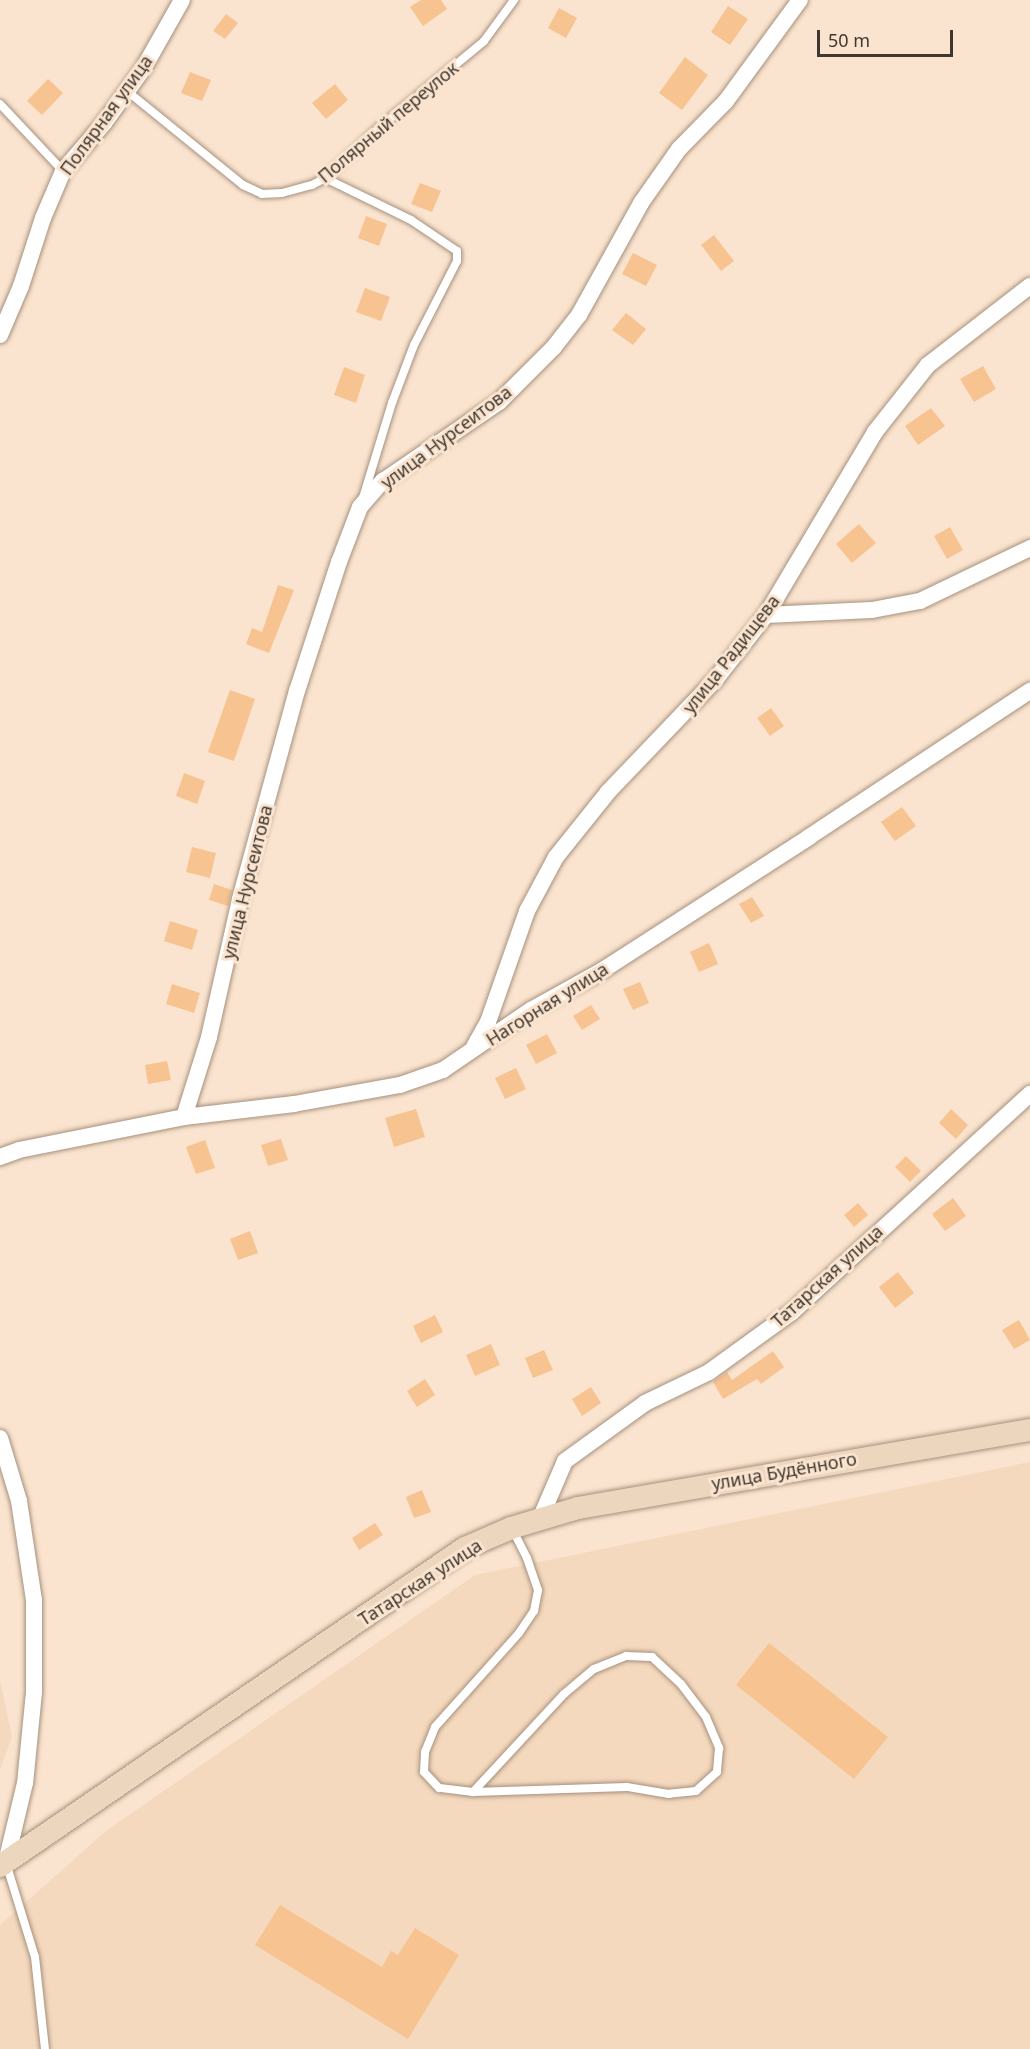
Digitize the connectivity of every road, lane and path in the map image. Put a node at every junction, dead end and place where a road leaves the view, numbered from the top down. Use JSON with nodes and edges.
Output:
{"nodes":[{"id":1,"x":182,"y":0,"type":"edge"},
{"id":2,"x":514,"y":0,"type":"edge"},
{"id":3,"x":800,"y":0,"type":"edge"},
{"id":4,"x":127,"y":91,"type":"junction"},
{"id":5,"x":0,"y":104,"type":"edge"},
{"id":6,"x":63,"y":171,"type":"junction"},
{"id":7,"x":325,"y":178,"type":"junction"},
{"id":8,"x":1030,"y":286,"type":"edge"},
{"id":9,"x":0,"y":335,"type":"edge"},
{"id":10,"x":360,"y":507,"type":"junction"},
{"id":11,"x":1030,"y":548,"type":"edge"},
{"id":12,"x":766,"y":615,"type":"junction"},
{"id":13,"x":1030,"y":692,"type":"edge"},
{"id":14,"x":472,"y":1051,"type":"junction"},
{"id":15,"x":1030,"y":1094,"type":"edge"},
{"id":16,"x":184,"y":1117,"type":"junction"},
{"id":17,"x":0,"y":1157,"type":"edge"},
{"id":18,"x":1030,"y":1430,"type":"edge"},
{"id":19,"x":0,"y":1438,"type":"edge"},
{"id":20,"x":540,"y":1519,"type":"junction"},
{"id":21,"x":512,"y":1528,"type":"junction"},
{"id":22,"x":473,"y":1792,"type":"junction"},
{"id":23,"x":3,"y":1864,"type":"edge"},
{"id":24,"x":45,"y":2049,"type":"edge"}],
"edges":[{"from":1,"to":4,"type":"street","name":"Полярная улица"},
{"from":2,"to":7,"type":"lane","name":"Полярный переулок"},
{"from":3,"to":10,"type":"street","name":"улица Нурсеитова"},
{"from":4,"to":6,"type":"street","name":"Полярная улица"},
{"from":4,"to":7,"type":"lane","name":"Полярный переулок"},
{"from":5,"to":6,"type":"lane"},
{"from":6,"to":9,"type":"street","name":"Полярная улица"},
{"from":7,"to":10,"type":"lane"},
{"from":8,"to":12,"type":"street","name":"улица Радищева"},
{"from":10,"to":16,"type":"street","name":"улица Нурсеитова"},
{"from":11,"to":12,"type":"street"},
{"from":12,"to":14,"type":"street","name":"улица Радищева"},
{"from":13,"to":14,"type":"street","name":"Нагорная улица"},
{"from":14,"to":16,"type":"street","name":"Нагорная улица"},
{"from":15,"to":20,"type":"street","name":"Татарская улица"},
{"from":16,"to":17,"type":"street","name":"Нагорная улица"},
{"from":18,"to":20,"type":"street","name":"улица Будённого"},
{"from":19,"to":23,"type":"street"},
{"from":20,"to":21,"type":"street","name":"Татарская улица"},
{"from":21,"to":22,"type":"lane"},
{"from":21,"to":23,"type":"street","name":"Татарская улица"},
{"from":22,"to":22,"type":"lane"},
{"from":23,"to":24,"type":"lane"}]}
